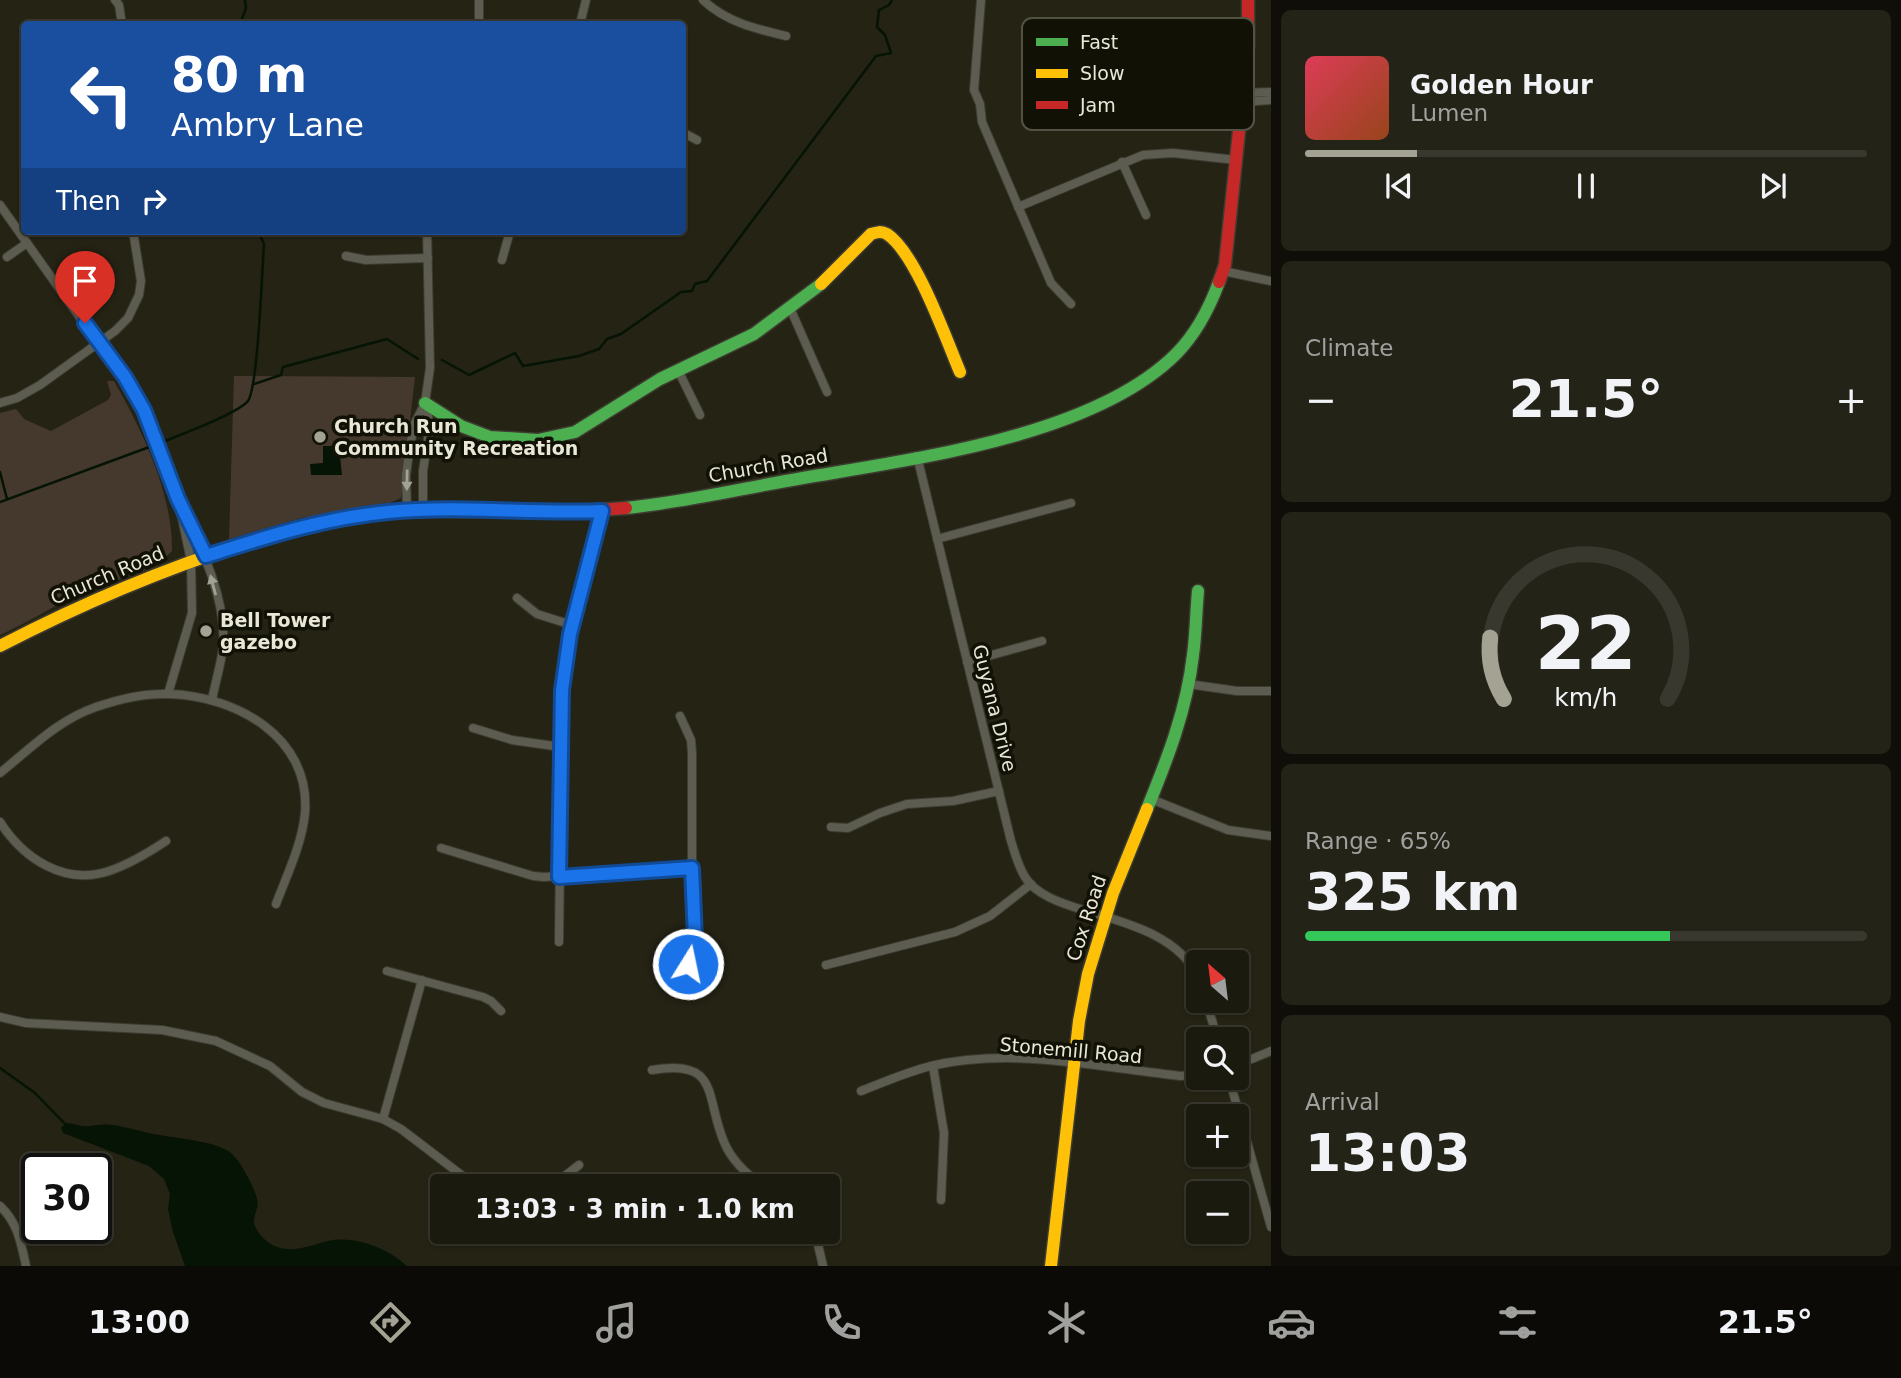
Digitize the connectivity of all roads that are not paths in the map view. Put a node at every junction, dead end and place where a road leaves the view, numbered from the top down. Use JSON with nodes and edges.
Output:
{"nodes":[{"id":1,"x":115,"y":0,"type":"edge"},
{"id":2,"x":479,"y":0,"type":"edge"},
{"id":3,"x":586,"y":0,"type":"edge"},
{"id":4,"x":703,"y":0,"type":"edge"},
{"id":5,"x":981,"y":0,"type":"edge"},
{"id":6,"x":1248,"y":0,"type":"edge"},
{"id":7,"x":1248,"y":18,"type":"edge"},
{"id":8,"x":122,"y":21,"type":"edge"},
{"id":9,"x":479,"y":21,"type":"edge"},
{"id":10,"x":581,"y":21,"type":"edge"},
{"id":11,"x":786,"y":36,"type":"dead end"},
{"id":12,"x":1239,"y":130,"type":"edge"},
{"id":13,"x":686,"y":134,"type":"edge"},
{"id":14,"x":698,"y":140,"type":"dead end"},
{"id":15,"x":1236,"y":160,"type":"junction"},
{"id":16,"x":1122,"y":162,"type":"junction"},
{"id":17,"x":0,"y":205,"type":"edge"},
{"id":18,"x":1017,"y":207,"type":"junction"},
{"id":19,"x":1146,"y":215,"type":"dead end"},
{"id":20,"x":21,"y":235,"type":"edge"},
{"id":21,"x":21,"y":235,"type":"edge"},
{"id":22,"x":134,"y":235,"type":"edge"},
{"id":23,"x":427,"y":235,"type":"edge"},
{"id":24,"x":509,"y":235,"type":"edge"},
{"id":25,"x":27,"y":243,"type":"junction"},
{"id":26,"x":346,"y":256,"type":"dead end"},
{"id":27,"x":7,"y":257,"type":"dead end"},
{"id":28,"x":428,"y":258,"type":"junction"},
{"id":29,"x":502,"y":260,"type":"dead end"},
{"id":30,"x":1223,"y":271,"type":"junction"},
{"id":31,"x":1271,"y":281,"type":"edge"},
{"id":32,"x":1071,"y":304,"type":"dead end"},
{"id":33,"x":790,"y":308,"type":"junction"},
{"id":34,"x":99,"y":342,"type":"junction"},
{"id":35,"x":678,"y":370,"type":"junction"},
{"id":36,"x":960,"y":372,"type":"dead end"},
{"id":37,"x":827,"y":392,"type":"dead end"},
{"id":38,"x":0,"y":403,"type":"edge"},
{"id":39,"x":425,"y":403,"type":"junction"},
{"id":40,"x":700,"y":415,"type":"dead end"},
{"id":41,"x":916,"y":456,"type":"junction"},
{"id":42,"x":178,"y":499,"type":"junction"},
{"id":43,"x":1071,"y":503,"type":"dead end"},
{"id":44,"x":423,"y":510,"type":"junction"},
{"id":45,"x":407,"y":511,"type":"junction"},
{"id":46,"x":602,"y":511,"type":"junction"},
{"id":47,"x":937,"y":539,"type":"junction"},
{"id":48,"x":206,"y":556,"type":"junction"},
{"id":49,"x":191,"y":561,"type":"junction"},
{"id":50,"x":1198,"y":591,"type":"dead end"},
{"id":51,"x":517,"y":598,"type":"dead end"},
{"id":52,"x":572,"y":625,"type":"junction"},
{"id":53,"x":1042,"y":641,"type":"dead end"},
{"id":54,"x":0,"y":646,"type":"edge"},
{"id":55,"x":967,"y":662,"type":"junction"},
{"id":56,"x":1188,"y":684,"type":"junction"},
{"id":57,"x":1271,"y":691,"type":"edge"},
{"id":58,"x":168,"y":694,"type":"junction"},
{"id":59,"x":212,"y":701,"type":"junction"},
{"id":60,"x":680,"y":716,"type":"dead end"},
{"id":61,"x":473,"y":728,"type":"dead end"},
{"id":62,"x":561,"y":747,"type":"junction"},
{"id":63,"x":0,"y":772,"type":"edge"},
{"id":64,"x":999,"y":791,"type":"junction"},
{"id":65,"x":1151,"y":799,"type":"junction"},
{"id":66,"x":0,"y":822,"type":"edge"},
{"id":67,"x":831,"y":827,"type":"dead end"},
{"id":68,"x":1271,"y":836,"type":"edge"},
{"id":69,"x":166,"y":841,"type":"dead end"},
{"id":70,"x":441,"y":848,"type":"dead end"},
{"id":71,"x":692,"y":868,"type":"junction"},
{"id":72,"x":559,"y":877,"type":"junction"},
{"id":73,"x":1031,"y":884,"type":"junction"},
{"id":74,"x":276,"y":904,"type":"dead end"},
{"id":75,"x":1105,"y":917,"type":"junction"},
{"id":76,"x":559,"y":942,"type":"dead end"},
{"id":77,"x":1186,"y":958,"type":"edge"},
{"id":78,"x":688,"y":964,"type":"dead end"},
{"id":79,"x":826,"y":965,"type":"dead end"},
{"id":80,"x":387,"y":971,"type":"dead end"},
{"id":81,"x":422,"y":981,"type":"junction"},
{"id":82,"x":500,"y":1011,"type":"dead end"},
{"id":83,"x":0,"y":1017,"type":"edge"},
{"id":84,"x":1271,"y":1051,"type":"edge"},
{"id":85,"x":1249,"y":1061,"type":"edge"},
{"id":86,"x":1074,"y":1064,"type":"junction"},
{"id":87,"x":933,"y":1066,"type":"junction"},
{"id":88,"x":652,"y":1070,"type":"dead end"},
{"id":89,"x":1186,"y":1075,"type":"edge"},
{"id":90,"x":1231,"y":1090,"type":"edge"},
{"id":91,"x":860,"y":1091,"type":"dead end"},
{"id":92,"x":383,"y":1119,"type":"junction"},
{"id":93,"x":579,"y":1165,"type":"dead end"},
{"id":94,"x":460,"y":1174,"type":"edge"},
{"id":95,"x":567,"y":1174,"type":"edge"},
{"id":96,"x":747,"y":1174,"type":"edge"},
{"id":97,"x":941,"y":1200,"type":"dead end"},
{"id":98,"x":0,"y":1206,"type":"edge"},
{"id":99,"x":1271,"y":1227,"type":"edge"},
{"id":100,"x":818,"y":1244,"type":"edge"},
{"id":101,"x":26,"y":1266,"type":"edge"},
{"id":102,"x":823,"y":1266,"type":"edge"},
{"id":103,"x":1051,"y":1266,"type":"edge"}],
"edges":[{"from":1,"to":8,"type":"street"},
{"from":2,"to":9,"type":"street"},
{"from":3,"to":10,"type":"street"},
{"from":4,"to":11,"type":"street"},
{"from":5,"to":18,"type":"street"},
{"from":6,"to":7,"type":"main road","name":"Church Road"},
{"from":12,"to":15,"type":"main road","name":"Church Road"},
{"from":13,"to":14,"type":"street"},
{"from":15,"to":16,"type":"street"},
{"from":15,"to":30,"type":"main road","name":"Church Road"},
{"from":16,"to":18,"type":"street"},
{"from":16,"to":19,"type":"street"},
{"from":17,"to":21,"type":"street"},
{"from":18,"to":32,"type":"street"},
{"from":20,"to":25,"type":"street"},
{"from":22,"to":34,"type":"street"},
{"from":23,"to":28,"type":"street"},
{"from":24,"to":29,"type":"street"},
{"from":25,"to":27,"type":"street"},
{"from":25,"to":34,"type":"street"},
{"from":26,"to":28,"type":"street"},
{"from":28,"to":39,"type":"street"},
{"from":30,"to":31,"type":"street"},
{"from":30,"to":41,"type":"main road","name":"Church Road"},
{"from":33,"to":35,"type":"main road"},
{"from":33,"to":36,"type":"main road"},
{"from":33,"to":37,"type":"street"},
{"from":34,"to":38,"type":"street"},
{"from":34,"to":42,"type":"street"},
{"from":35,"to":39,"type":"main road"},
{"from":35,"to":40,"type":"street"},
{"from":39,"to":44,"type":"street"},
{"from":39,"to":45,"type":"street","one_way":true},
{"from":41,"to":46,"type":"main road","name":"Church Road"},
{"from":41,"to":47,"type":"street","name":"Guyana Drive"},
{"from":42,"to":48,"type":"street"},
{"from":42,"to":49,"type":"street"},
{"from":43,"to":47,"type":"street"},
{"from":44,"to":45,"type":"main road","name":"Church Road"},
{"from":44,"to":46,"type":"main road","name":"Church Road"},
{"from":45,"to":48,"type":"main road","name":"Church Road"},
{"from":46,"to":52,"type":"street"},
{"from":47,"to":55,"type":"street","name":"Guyana Drive"},
{"from":48,"to":49,"type":"main road","name":"Church Road"},
{"from":59,"to":48,"type":"street","one_way":true},
{"from":49,"to":54,"type":"main road","name":"Church Road"},
{"from":49,"to":58,"type":"street"},
{"from":50,"to":56,"type":"main road","name":"Cox Road"},
{"from":51,"to":52,"type":"street"},
{"from":52,"to":62,"type":"street"},
{"from":53,"to":55,"type":"street"},
{"from":55,"to":64,"type":"street","name":"Guyana Drive"},
{"from":56,"to":57,"type":"street"},
{"from":56,"to":65,"type":"main road","name":"Cox Road"},
{"from":58,"to":59,"type":"street"},
{"from":58,"to":63,"type":"street"},
{"from":59,"to":74,"type":"street"},
{"from":60,"to":71,"type":"street"},
{"from":61,"to":62,"type":"street"},
{"from":62,"to":72,"type":"street"},
{"from":64,"to":67,"type":"street"},
{"from":64,"to":73,"type":"street","name":"Guyana Drive"},
{"from":65,"to":68,"type":"street"},
{"from":65,"to":75,"type":"main road","name":"Cox Road"},
{"from":66,"to":69,"type":"street"},
{"from":70,"to":72,"type":"street"},
{"from":71,"to":72,"type":"street"},
{"from":71,"to":78,"type":"street"},
{"from":72,"to":76,"type":"street"},
{"from":73,"to":75,"type":"street"},
{"from":73,"to":79,"type":"street"},
{"from":75,"to":77,"type":"street"},
{"from":75,"to":86,"type":"main road","name":"Cox Road"},
{"from":80,"to":81,"type":"street"},
{"from":81,"to":82,"type":"street"},
{"from":81,"to":92,"type":"street"},
{"from":83,"to":92,"type":"street"},
{"from":84,"to":85,"type":"street"},
{"from":86,"to":87,"type":"street","name":"Stonemill Road"},
{"from":86,"to":89,"type":"street","name":"Stonemill Road"},
{"from":86,"to":103,"type":"main road","name":"Cox Road"},
{"from":87,"to":91,"type":"street","name":"Stonemill Road"},
{"from":87,"to":97,"type":"street"},
{"from":88,"to":96,"type":"street"},
{"from":90,"to":99,"type":"street"},
{"from":92,"to":94,"type":"street"},
{"from":93,"to":95,"type":"street"},
{"from":98,"to":101,"type":"street"},
{"from":100,"to":102,"type":"street"}]}
